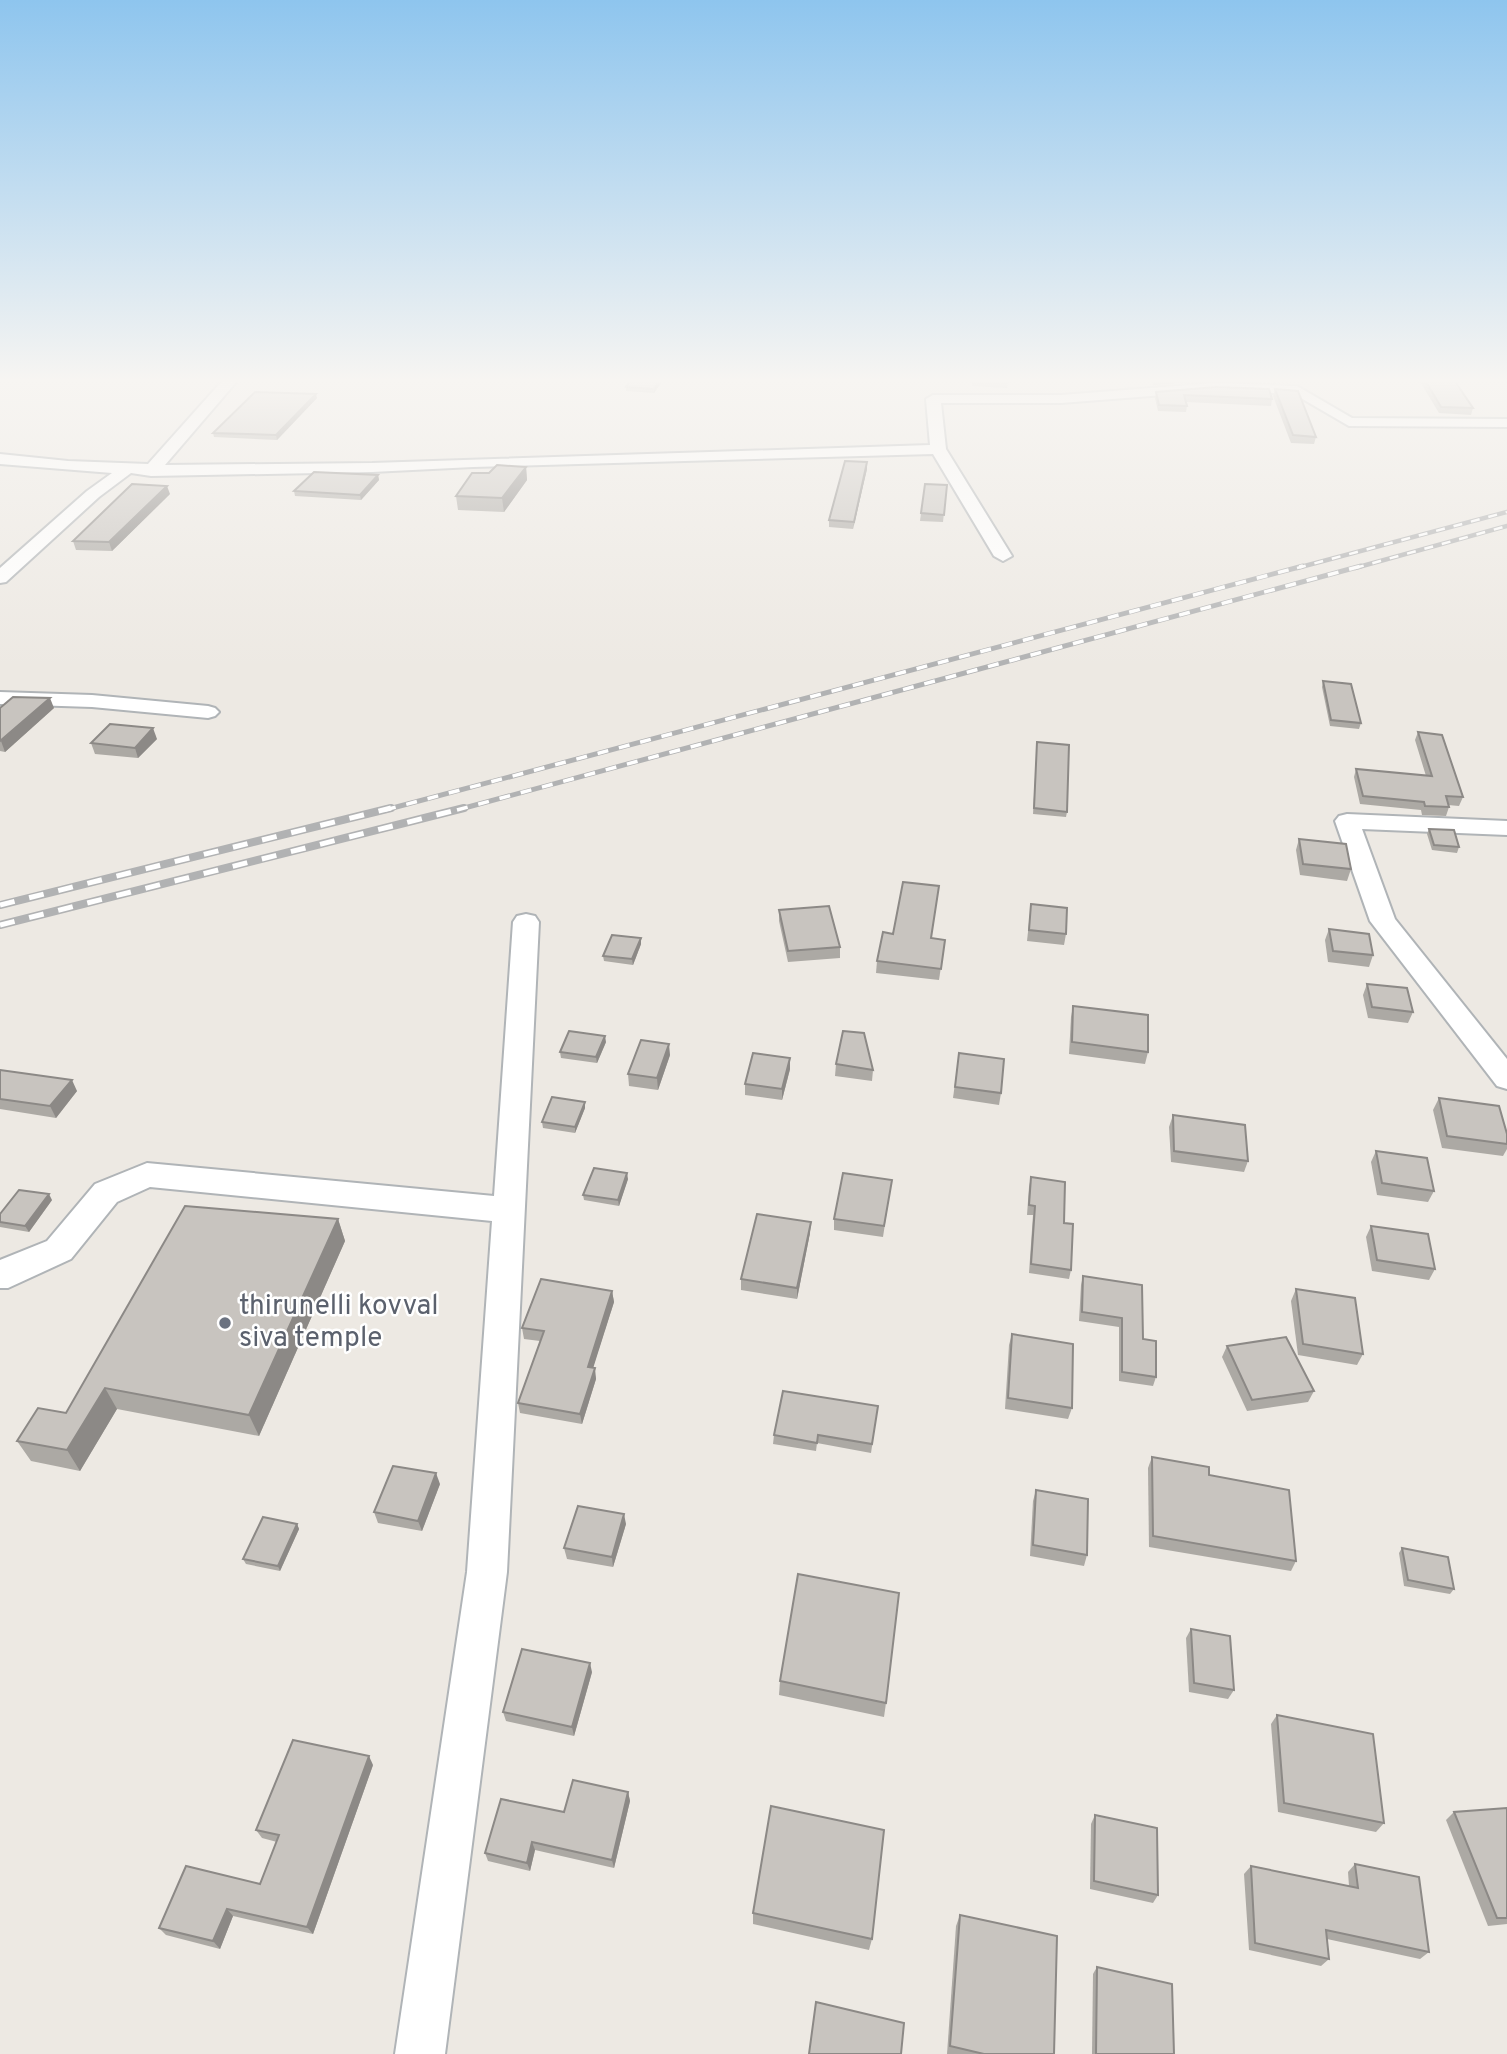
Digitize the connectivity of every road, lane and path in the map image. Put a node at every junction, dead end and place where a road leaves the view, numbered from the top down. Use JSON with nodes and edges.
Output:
{"nodes":[{"id":1,"x":119,"y":476,"type":"edge"},
{"id":2,"x":954,"y":476,"type":"edge"},
{"id":3,"x":1003,"y":556,"type":"dead end"},
{"id":4,"x":0,"y":578,"type":"edge"},
{"id":5,"x":0,"y":698,"type":"edge"},
{"id":6,"x":208,"y":712,"type":"dead end"},
{"id":7,"x":1507,"y":828,"type":"edge"},
{"id":8,"x":526,"y":922,"type":"dead end"},
{"id":9,"x":1507,"y":1079,"type":"edge"},
{"id":10,"x":508,"y":1210,"type":"junction"},
{"id":11,"x":0,"y":1274,"type":"edge"},
{"id":12,"x":420,"y":2054,"type":"edge"}],
"edges":[{"from":1,"to":4,"type":"street"},
{"from":2,"to":3,"type":"street"},
{"from":5,"to":6,"type":"street"},
{"from":7,"to":9,"type":"street"},
{"from":8,"to":10,"type":"street"},
{"from":10,"to":11,"type":"street"},
{"from":10,"to":12,"type":"street"}]}
